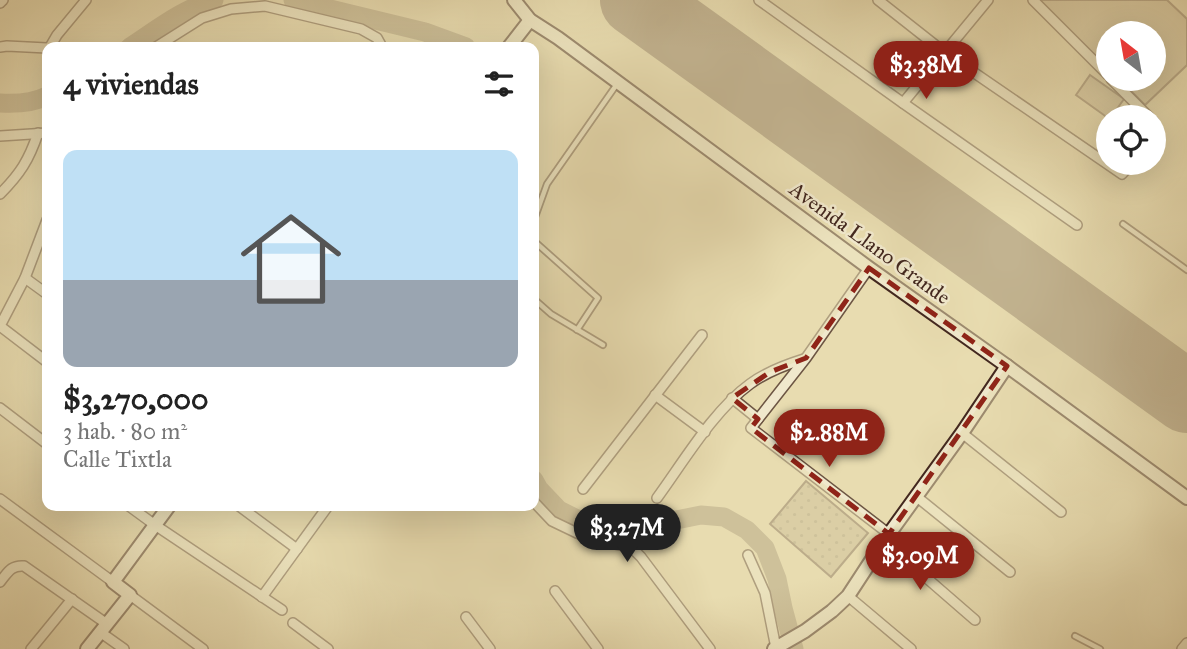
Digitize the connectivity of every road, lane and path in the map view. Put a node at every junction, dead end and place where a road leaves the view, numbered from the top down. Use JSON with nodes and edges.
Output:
{"nodes":[{"id":1,"x":86,"y":0,"type":"edge"},
{"id":2,"x":514,"y":0,"type":"edge"},
{"id":3,"x":759,"y":0,"type":"edge"},
{"id":4,"x":878,"y":0,"type":"edge"},
{"id":5,"x":988,"y":0,"type":"edge"},
{"id":6,"x":1034,"y":0,"type":"edge"},
{"id":7,"x":530,"y":20,"type":"junction"},
{"id":8,"x":53,"y":42,"type":"edge"},
{"id":9,"x":164,"y":42,"type":"edge"},
{"id":10,"x":379,"y":42,"type":"edge"},
{"id":11,"x":514,"y":42,"type":"edge"},
{"id":12,"x":0,"y":47,"type":"edge"},
{"id":13,"x":42,"y":48,"type":"edge"},
{"id":14,"x":944,"y":52,"type":"junction"},
{"id":15,"x":1096,"y":64,"type":"edge"},
{"id":16,"x":618,"y":82,"type":"junction"},
{"id":17,"x":1123,"y":91,"type":"edge"},
{"id":18,"x":903,"y":103,"type":"junction"},
{"id":19,"x":1137,"y":105,"type":"edge"},
{"id":20,"x":42,"y":133,"type":"edge"},
{"id":21,"x":42,"y":135,"type":"edge"},
{"id":22,"x":0,"y":136,"type":"edge"},
{"id":23,"x":1096,"y":156,"type":"edge"},
{"id":24,"x":0,"y":194,"type":"edge"},
{"id":25,"x":539,"y":206,"type":"edge"},
{"id":26,"x":1123,"y":224,"type":"dead end"},
{"id":27,"x":1077,"y":225,"type":"dead end"},
{"id":28,"x":42,"y":233,"type":"edge"},
{"id":29,"x":539,"y":245,"type":"edge"},
{"id":30,"x":869,"y":268,"type":"junction"},
{"id":31,"x":1187,"y":270,"type":"edge"},
{"id":32,"x":25,"y":278,"type":"junction"},
{"id":33,"x":42,"y":290,"type":"edge"},
{"id":34,"x":539,"y":303,"type":"edge"},
{"id":35,"x":0,"y":326,"type":"edge"},
{"id":36,"x":577,"y":330,"type":"junction"},
{"id":37,"x":702,"y":335,"type":"dead end"},
{"id":38,"x":603,"y":345,"type":"dead end"},
{"id":39,"x":42,"y":358,"type":"edge"},
{"id":40,"x":806,"y":358,"type":"junction"},
{"id":41,"x":1007,"y":366,"type":"junction"},
{"id":42,"x":655,"y":394,"type":"junction"},
{"id":43,"x":733,"y":398,"type":"junction"},
{"id":44,"x":0,"y":408,"type":"edge"},
{"id":45,"x":758,"y":419,"type":"junction"},
{"id":46,"x":705,"y":432,"type":"junction"},
{"id":47,"x":962,"y":433,"type":"junction"},
{"id":48,"x":42,"y":440,"type":"edge"},
{"id":49,"x":583,"y":489,"type":"dead end"},
{"id":50,"x":917,"y":497,"type":"junction"},
{"id":51,"x":657,"y":498,"type":"dead end"},
{"id":52,"x":1187,"y":498,"type":"edge"},
{"id":53,"x":0,"y":499,"type":"edge"},
{"id":54,"x":539,"y":507,"type":"edge"},
{"id":55,"x":136,"y":511,"type":"edge"},
{"id":56,"x":166,"y":511,"type":"edge"},
{"id":57,"x":246,"y":511,"type":"edge"},
{"id":58,"x":324,"y":511,"type":"edge"},
{"id":59,"x":1061,"y":512,"type":"dead end"},
{"id":60,"x":155,"y":526,"type":"junction"},
{"id":61,"x":886,"y":538,"type":"junction"},
{"id":62,"x":297,"y":549,"type":"junction"},
{"id":63,"x":748,"y":555,"type":"dead end"},
{"id":64,"x":1010,"y":572,"type":"dead end"},
{"id":65,"x":1,"y":579,"type":"edge"},
{"id":66,"x":113,"y":582,"type":"junction"},
{"id":67,"x":555,"y":591,"type":"dead end"},
{"id":68,"x":130,"y":595,"type":"junction"},
{"id":69,"x":848,"y":596,"type":"junction"},
{"id":70,"x":262,"y":597,"type":"junction"},
{"id":71,"x":72,"y":598,"type":"junction"},
{"id":72,"x":282,"y":610,"type":"dead end"},
{"id":73,"x":466,"y":617,"type":"dead end"},
{"id":74,"x":975,"y":620,"type":"dead end"},
{"id":75,"x":293,"y":623,"type":"dead end"},
{"id":76,"x":104,"y":628,"type":"junction"},
{"id":77,"x":1075,"y":636,"type":"dead end"},
{"id":78,"x":1187,"y":643,"type":"edge"},
{"id":79,"x":775,"y":648,"type":"edge"},
{"id":80,"x":31,"y":649,"type":"edge"},
{"id":81,"x":87,"y":649,"type":"edge"},
{"id":82,"x":124,"y":649,"type":"edge"},
{"id":83,"x":204,"y":649,"type":"edge"},
{"id":84,"x":328,"y":649,"type":"edge"},
{"id":85,"x":490,"y":649,"type":"edge"},
{"id":86,"x":598,"y":649,"type":"edge"},
{"id":87,"x":710,"y":649,"type":"edge"},
{"id":88,"x":911,"y":649,"type":"edge"},
{"id":89,"x":1100,"y":649,"type":"edge"},
{"id":90,"x":1182,"y":649,"type":"edge"}],
"edges":[{"from":1,"to":8,"type":"street"},
{"from":2,"to":7,"type":"street","name":"Avenida Llano Grande"},
{"from":3,"to":18,"type":"street"},
{"from":4,"to":14,"type":"street"},
{"from":5,"to":14,"type":"street"},
{"from":6,"to":15,"type":"street"},
{"from":7,"to":11,"type":"street"},
{"from":7,"to":16,"type":"street","name":"Avenida Llano Grande"},
{"from":9,"to":10,"type":"street"},
{"from":12,"to":13,"type":"street"},
{"from":14,"to":18,"type":"street"},
{"from":14,"to":23,"type":"street"},
{"from":16,"to":25,"type":"lane"},
{"from":16,"to":30,"type":"street","name":"Avenida Llano Grande"},
{"from":17,"to":19,"type":"street"},
{"from":18,"to":27,"type":"street"},
{"from":20,"to":22,"type":"street"},
{"from":21,"to":24,"type":"street"},
{"from":26,"to":31,"type":"lane"},
{"from":28,"to":32,"type":"street"},
{"from":29,"to":36,"type":"lane"},
{"from":30,"to":40,"type":"street"},
{"from":30,"to":41,"type":"street","name":"Avenida Llano Grande"},
{"from":32,"to":33,"type":"street"},
{"from":32,"to":35,"type":"street"},
{"from":34,"to":36,"type":"lane"},
{"from":35,"to":39,"type":"street"},
{"from":36,"to":38,"type":"lane"},
{"from":37,"to":42,"type":"street"},
{"from":40,"to":43,"type":"street"},
{"from":40,"to":45,"type":"street"},
{"from":41,"to":47,"type":"street"},
{"from":41,"to":52,"type":"street","name":"Avenida Llano Grande"},
{"from":42,"to":46,"type":"street"},
{"from":42,"to":49,"type":"street"},
{"from":43,"to":45,"type":"street"},
{"from":43,"to":46,"type":"street"},
{"from":44,"to":48,"type":"street"},
{"from":45,"to":61,"type":"street"},
{"from":46,"to":51,"type":"street"},
{"from":47,"to":50,"type":"street"},
{"from":47,"to":59,"type":"street"},
{"from":50,"to":61,"type":"street"},
{"from":50,"to":64,"type":"street"},
{"from":53,"to":66,"type":"street"},
{"from":54,"to":87,"type":"street"},
{"from":55,"to":60,"type":"street"},
{"from":56,"to":60,"type":"street"},
{"from":57,"to":62,"type":"street"},
{"from":58,"to":62,"type":"street"},
{"from":60,"to":66,"type":"street"},
{"from":60,"to":70,"type":"street"},
{"from":61,"to":69,"type":"street"},
{"from":61,"to":74,"type":"street"},
{"from":62,"to":70,"type":"street"},
{"from":63,"to":79,"type":"street"},
{"from":65,"to":71,"type":"street"},
{"from":66,"to":68,"type":"street"},
{"from":67,"to":86,"type":"street"},
{"from":68,"to":76,"type":"street"},
{"from":68,"to":83,"type":"street"},
{"from":69,"to":79,"type":"street"},
{"from":69,"to":88,"type":"street"},
{"from":70,"to":72,"type":"street"},
{"from":71,"to":76,"type":"street"},
{"from":71,"to":80,"type":"street"},
{"from":73,"to":85,"type":"street"},
{"from":75,"to":84,"type":"street"},
{"from":76,"to":81,"type":"street"},
{"from":76,"to":82,"type":"street"},
{"from":77,"to":89,"type":"lane"},
{"from":78,"to":90,"type":"street"}]}
